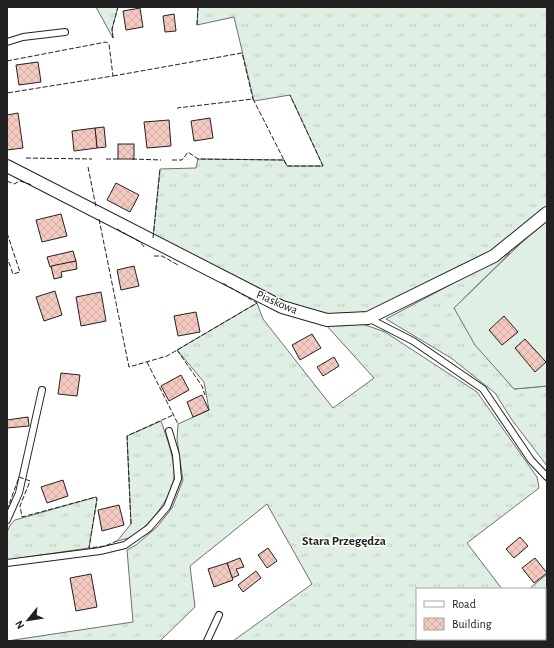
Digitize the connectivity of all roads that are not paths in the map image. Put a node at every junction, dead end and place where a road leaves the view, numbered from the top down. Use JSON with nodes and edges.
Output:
{"nodes":[{"id":1,"x":65,"y":32,"type":"dead end"},
{"id":2,"x":7,"y":42,"type":"edge"},
{"id":3,"x":7,"y":166,"type":"edge"},
{"id":4,"x":547,"y":213,"type":"edge"},
{"id":5,"x":368,"y":318,"type":"junction"},
{"id":6,"x":42,"y":390,"type":"dead end"},
{"id":7,"x":169,"y":431,"type":"dead end"},
{"id":8,"x":547,"y":477,"type":"edge"},
{"id":9,"x":7,"y":520,"type":"edge"},
{"id":10,"x":7,"y":563,"type":"edge"},
{"id":11,"x":219,"y":615,"type":"dead end"},
{"id":12,"x":207,"y":641,"type":"edge"}],
"edges":[{"from":1,"to":2,"type":"lane"},
{"from":3,"to":5,"type":"street","name":"Piaskowa"},
{"from":4,"to":5,"type":"street","name":"Piaskowa"},
{"from":5,"to":8,"type":"lane"},
{"from":6,"to":9,"type":"lane"},
{"from":7,"to":10,"type":"lane"},
{"from":11,"to":12,"type":"lane"}]}
